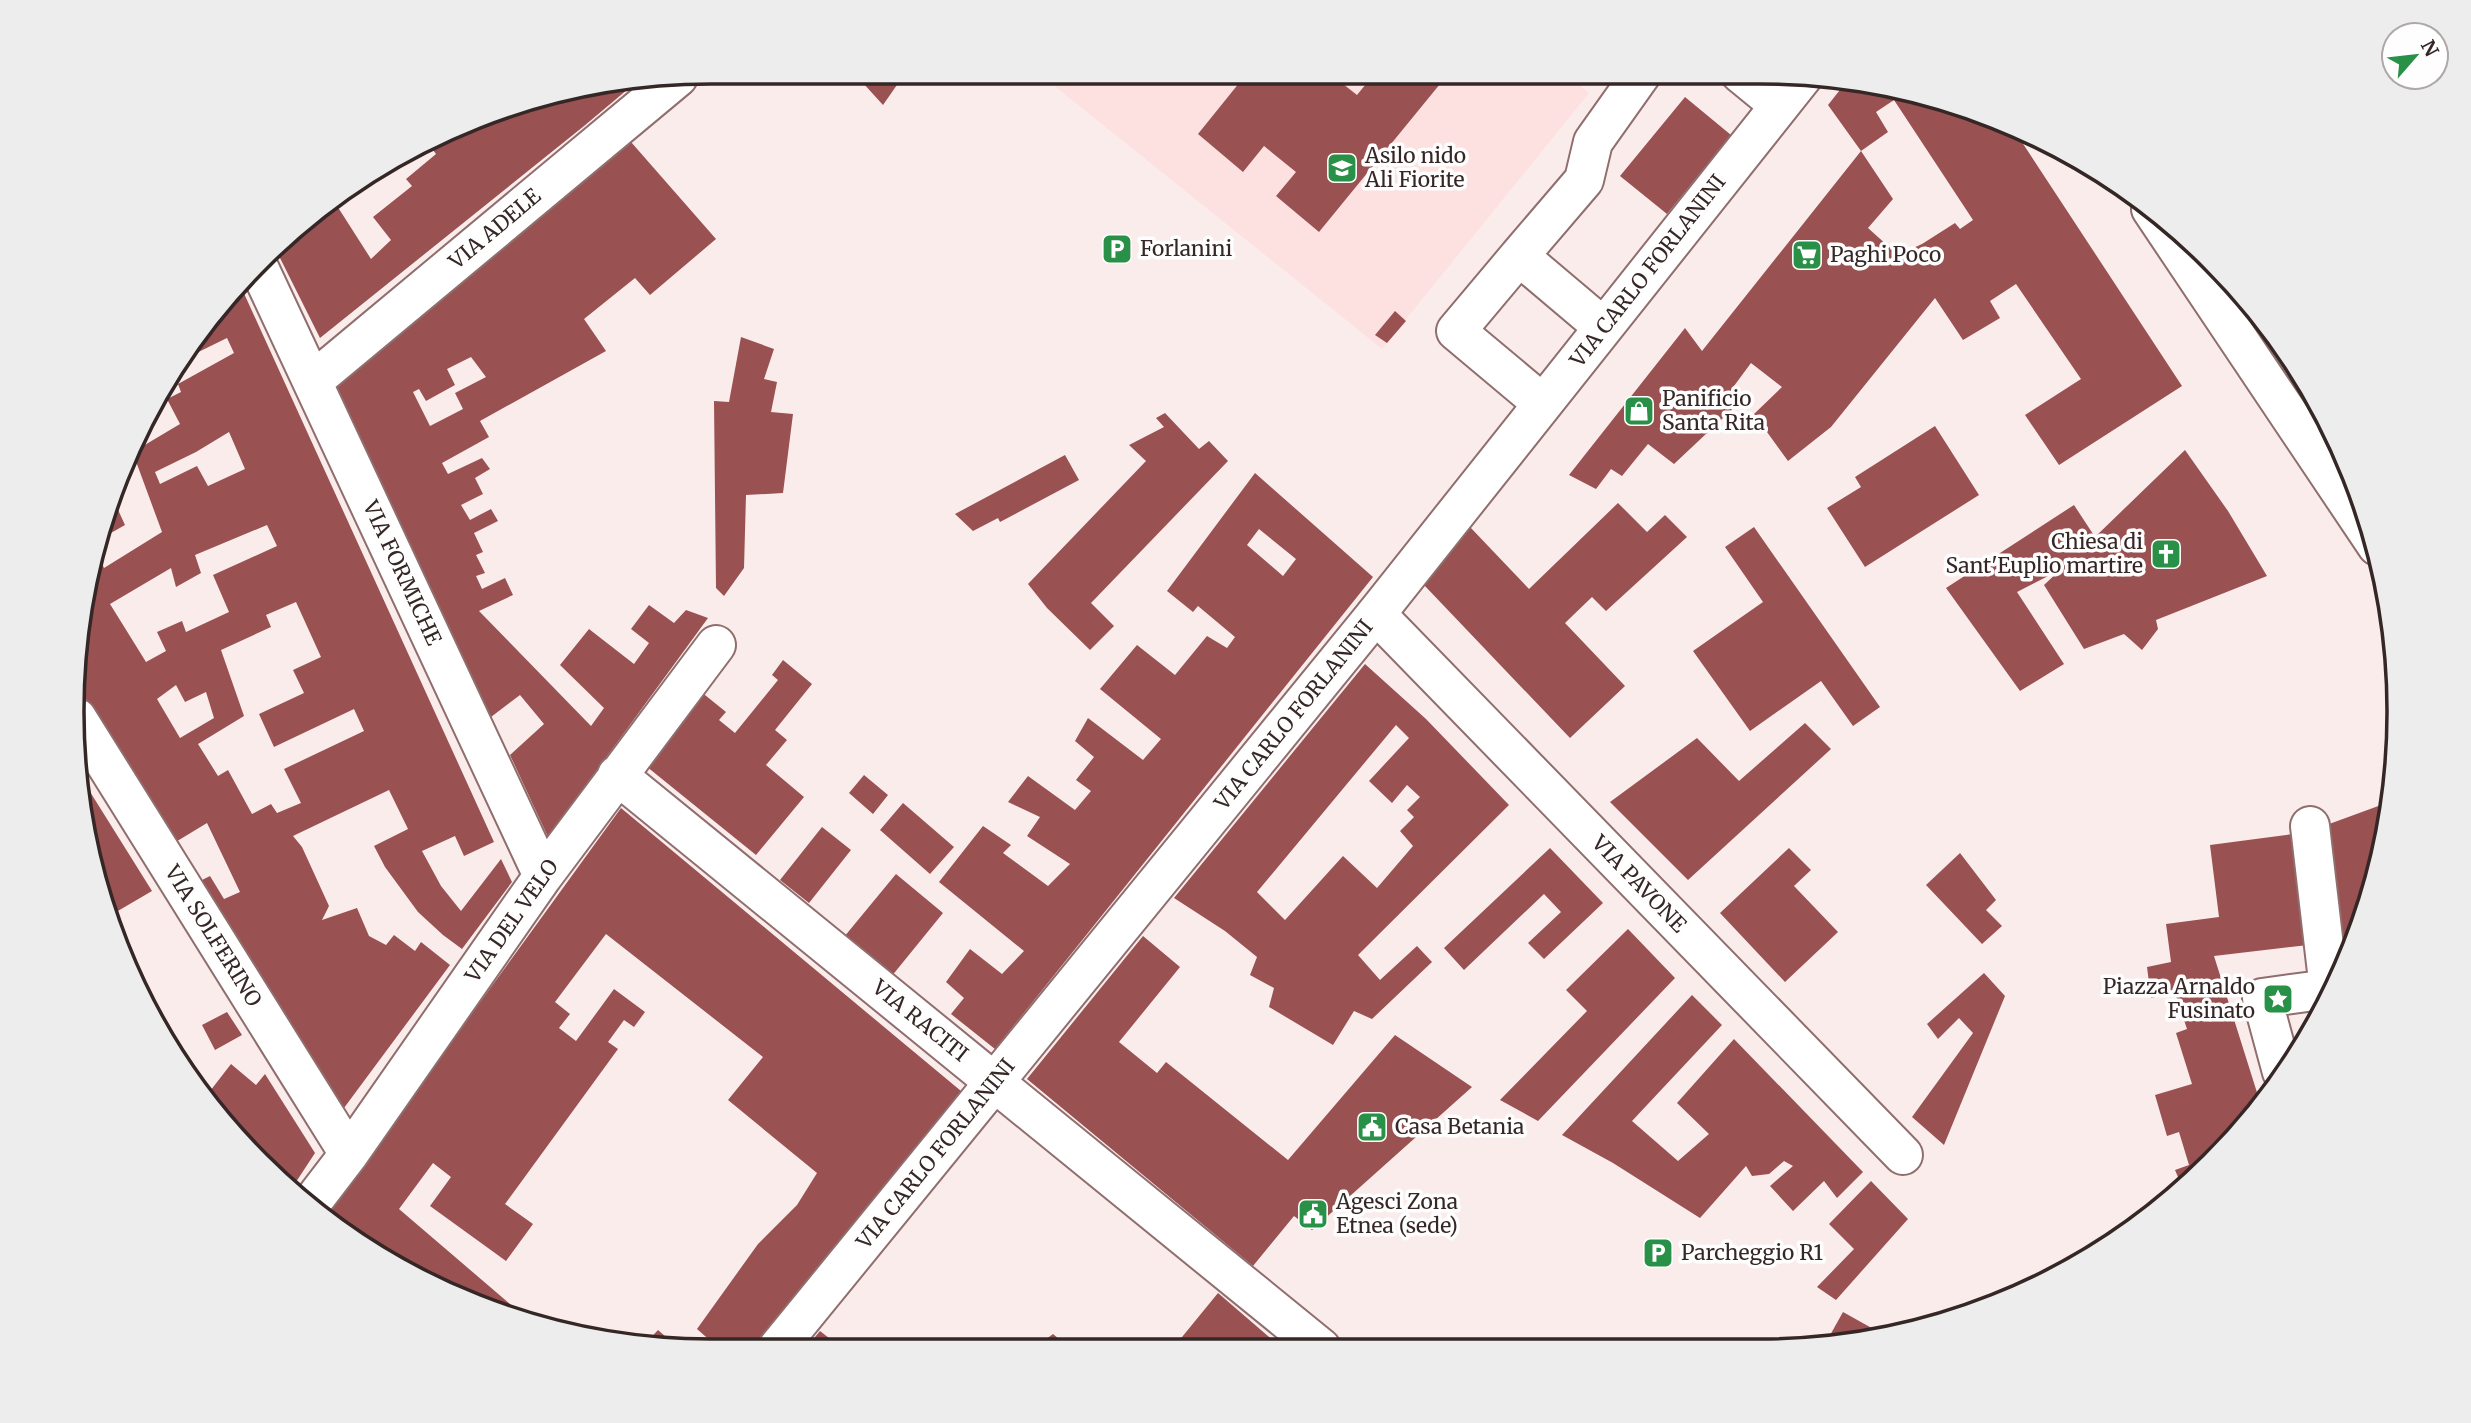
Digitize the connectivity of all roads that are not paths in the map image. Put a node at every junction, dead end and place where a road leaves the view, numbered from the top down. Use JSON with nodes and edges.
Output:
{"nodes":[{"id":1,"x":1634,"y":84,"type":"edge"},
{"id":2,"x":1753,"y":84,"type":"edge"},
{"id":3,"x":668,"y":85,"type":"edge"},
{"id":4,"x":1796,"y":85,"type":"edge"},
{"id":5,"x":1779,"y":105,"type":"junction"},
{"id":6,"x":2171,"y":238,"type":"edge"},
{"id":7,"x":1519,"y":256,"type":"junction"},
{"id":8,"x":262,"y":274,"type":"edge"},
{"id":9,"x":1604,"y":327,"type":"junction"},
{"id":10,"x":313,"y":381,"type":"junction"},
{"id":11,"x":1542,"y":403,"type":"junction"},
{"id":12,"x":2352,"y":505,"type":"edge"},
{"id":13,"x":1376,"y":614,"type":"junction"},
{"id":14,"x":716,"y":646,"type":"dead end"},
{"id":15,"x":84,"y":730,"type":"edge"},
{"id":16,"x":617,"y":775,"type":"junction"},
{"id":17,"x":2310,"y":826,"type":"dead end"},
{"id":18,"x":543,"y":876,"type":"junction"},
{"id":19,"x":2328,"y":977,"type":"edge"},
{"id":20,"x":2321,"y":990,"type":"edge"},
{"id":21,"x":2279,"y":1062,"type":"edge"},
{"id":22,"x":995,"y":1082,"type":"junction"},
{"id":23,"x":349,"y":1154,"type":"junction"},
{"id":24,"x":1903,"y":1155,"type":"dead end"},
{"id":25,"x":316,"y":1197,"type":"edge"},
{"id":26,"x":785,"y":1339,"type":"edge"},
{"id":27,"x":1310,"y":1339,"type":"edge"}],
"edges":[{"from":1,"to":7,"type":"street"},
{"from":2,"to":5,"type":"street"},
{"from":3,"to":10,"type":"street","name":"VIA ADELE"},
{"from":4,"to":5,"type":"street","name":"VIA CARLO FORLANINI"},
{"from":5,"to":9,"type":"street","name":"VIA CARLO FORLANINI"},
{"from":6,"to":12,"type":"street"},
{"from":7,"to":9,"type":"street"},
{"from":7,"to":11,"type":"street"},
{"from":8,"to":10,"type":"street","name":"VIA FORMICHE"},
{"from":9,"to":11,"type":"street","name":"VIA CARLO FORLANINI"},
{"from":10,"to":18,"type":"street","name":"VIA FORMICHE"},
{"from":11,"to":13,"type":"street","name":"VIA CARLO FORLANINI"},
{"from":13,"to":22,"type":"street","name":"VIA CARLO FORLANINI"},
{"from":13,"to":24,"type":"street","name":"VIA PAVONE"},
{"from":14,"to":16,"type":"street","name":"VIA DEL VELO"},
{"from":15,"to":23,"type":"street","name":"VIA SOLFERINO"},
{"from":16,"to":18,"type":"street","name":"VIA DEL VELO"},
{"from":16,"to":22,"type":"street","name":"VIA RACITI"},
{"from":17,"to":19,"type":"street"},
{"from":18,"to":23,"type":"street","name":"VIA DEL VELO"},
{"from":20,"to":21,"type":"street"},
{"from":22,"to":26,"type":"street","name":"VIA CARLO FORLANINI"},
{"from":22,"to":27,"type":"street","name":"VIA RACITI"},
{"from":23,"to":25,"type":"street","name":"VIA DEL VELO"}]}
